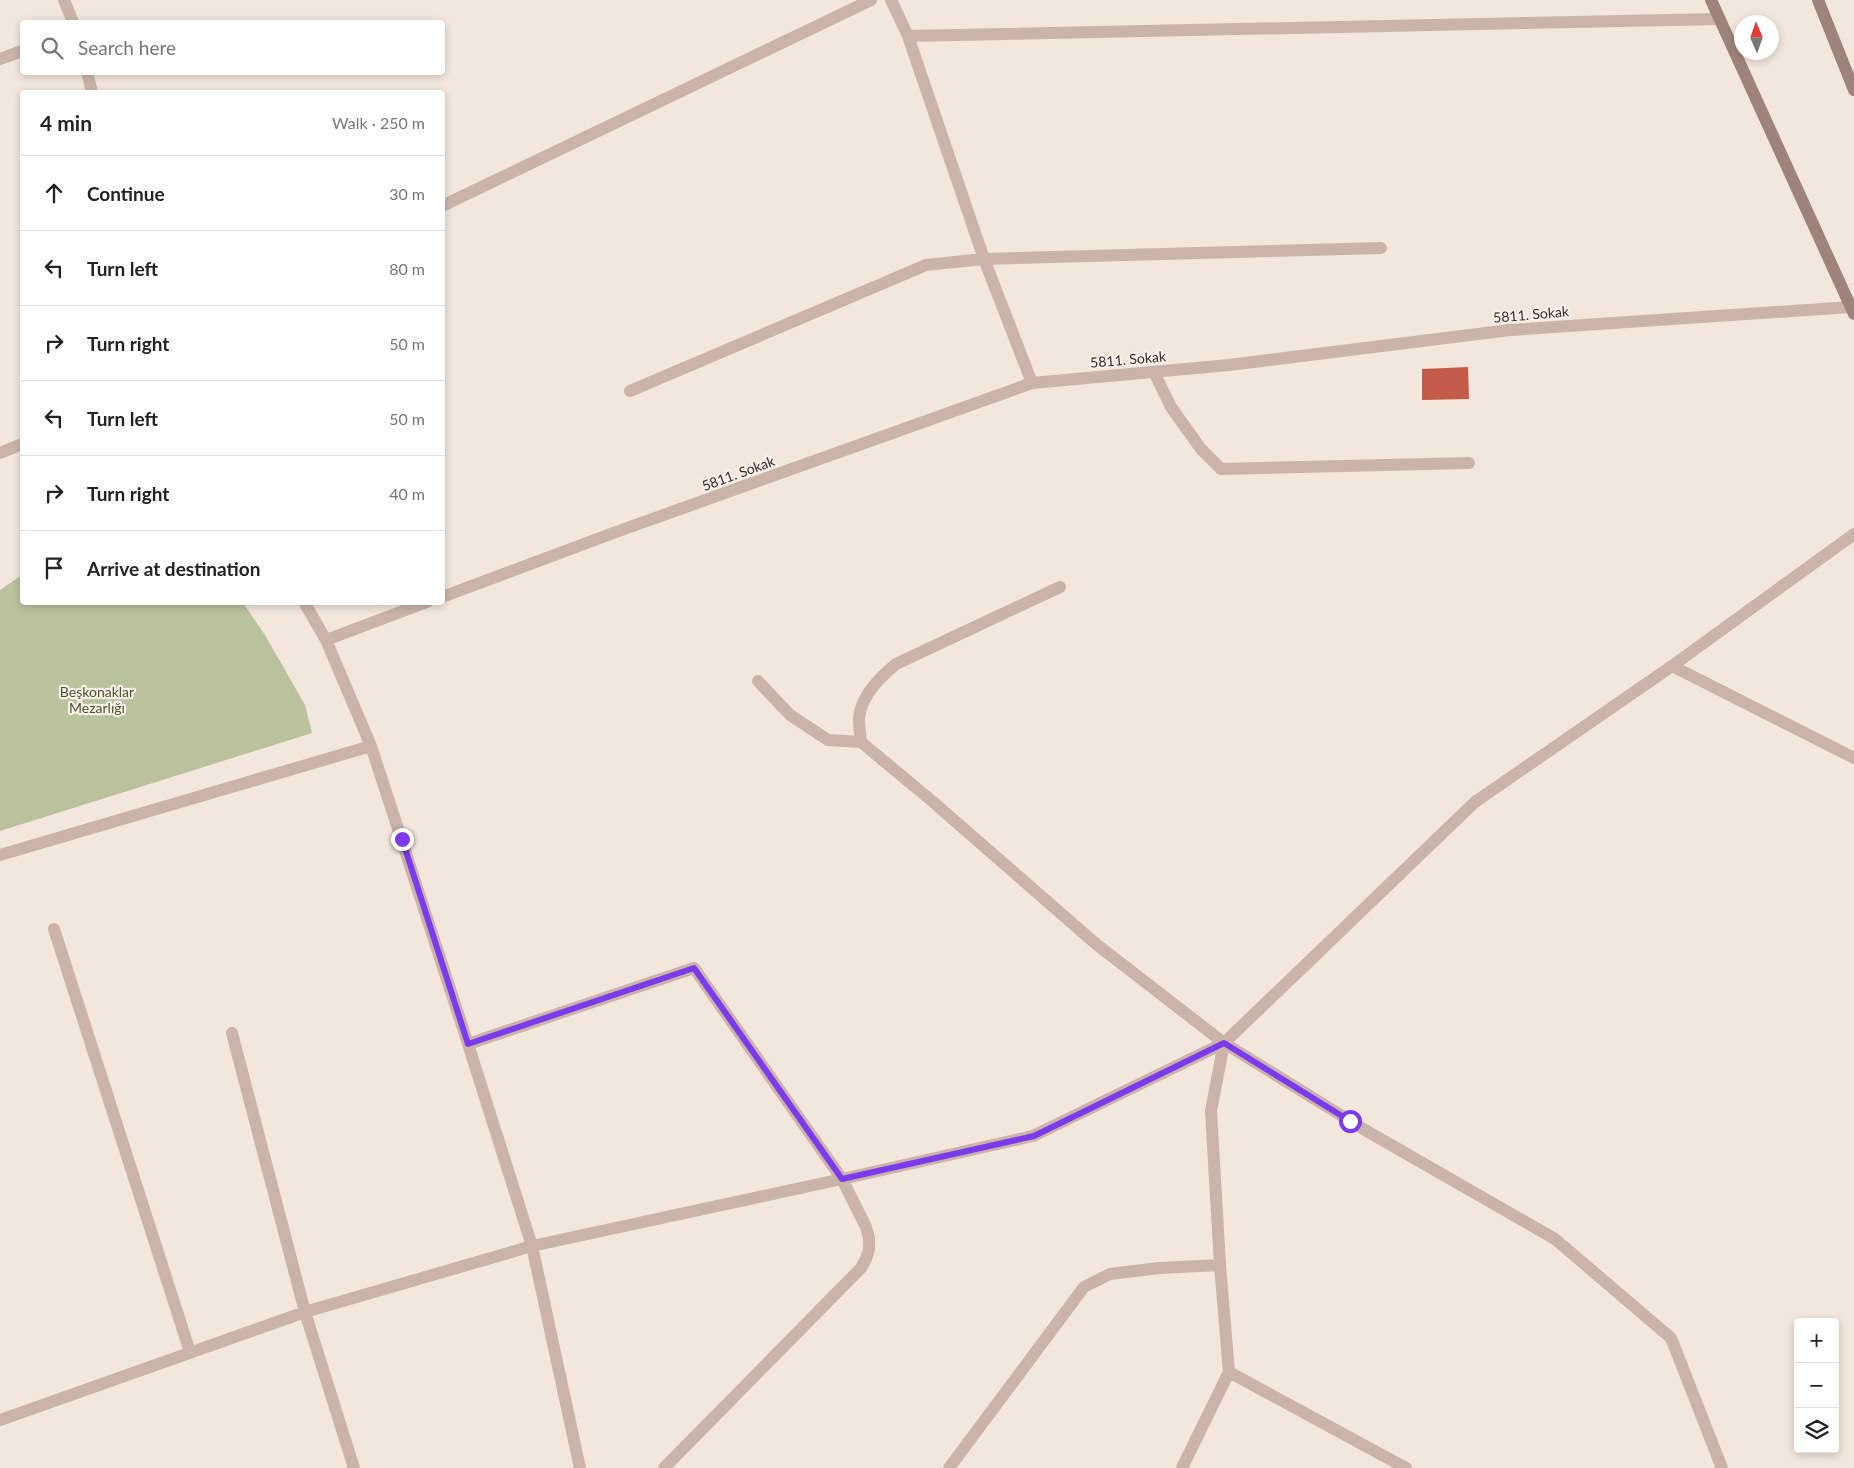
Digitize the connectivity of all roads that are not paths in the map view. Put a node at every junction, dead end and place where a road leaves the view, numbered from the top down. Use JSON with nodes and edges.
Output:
{"nodes":[{"id":1,"x":64,"y":0,"type":"edge"},
{"id":2,"x":72,"y":0,"type":"edge"},
{"id":3,"x":871,"y":0,"type":"edge"},
{"id":4,"x":891,"y":0,"type":"edge"},
{"id":5,"x":1711,"y":0,"type":"edge"},
{"id":6,"x":1818,"y":0,"type":"edge"},
{"id":7,"x":1719,"y":19,"type":"junction"},
{"id":8,"x":73,"y":20,"type":"edge"},
{"id":9,"x":74,"y":20,"type":"edge"},
{"id":10,"x":908,"y":36,"type":"junction"},
{"id":11,"x":20,"y":52,"type":"edge"},
{"id":12,"x":0,"y":58,"type":"edge"},
{"id":13,"x":88,"y":75,"type":"edge"},
{"id":14,"x":92,"y":90,"type":"edge"},
{"id":15,"x":1854,"y":90,"type":"edge"},
{"id":16,"x":445,"y":205,"type":"edge"},
{"id":17,"x":1382,"y":248,"type":"dead end"},
{"id":18,"x":984,"y":259,"type":"junction"},
{"id":19,"x":1852,"y":311,"type":"edge"},
{"id":20,"x":1154,"y":372,"type":"junction"},
{"id":21,"x":1032,"y":383,"type":"junction"},
{"id":22,"x":630,"y":391,"type":"dead end"},
{"id":23,"x":20,"y":445,"type":"edge"},
{"id":24,"x":0,"y":454,"type":"edge"},
{"id":25,"x":1469,"y":463,"type":"dead end"},
{"id":26,"x":1854,"y":534,"type":"edge"},
{"id":27,"x":1060,"y":587,"type":"dead end"},
{"id":28,"x":445,"y":596,"type":"edge"},
{"id":29,"x":306,"y":605,"type":"edge"},
{"id":30,"x":419,"y":605,"type":"edge"},
{"id":31,"x":326,"y":640,"type":"junction"},
{"id":32,"x":1672,"y":666,"type":"junction"},
{"id":33,"x":758,"y":681,"type":"dead end"},
{"id":34,"x":861,"y":742,"type":"junction"},
{"id":35,"x":371,"y":746,"type":"junction"},
{"id":36,"x":1854,"y":758,"type":"edge"},
{"id":37,"x":0,"y":855,"type":"edge"},
{"id":38,"x":54,"y":930,"type":"dead end"},
{"id":39,"x":232,"y":1033,"type":"dead end"},
{"id":40,"x":1224,"y":1043,"type":"junction"},
{"id":41,"x":468,"y":1044,"type":"junction"},
{"id":42,"x":842,"y":1179,"type":"junction"},
{"id":43,"x":532,"y":1246,"type":"junction"},
{"id":44,"x":1220,"y":1265,"type":"junction"},
{"id":45,"x":305,"y":1312,"type":"junction"},
{"id":46,"x":190,"y":1352,"type":"junction"},
{"id":47,"x":1229,"y":1372,"type":"junction"},
{"id":48,"x":0,"y":1420,"type":"edge"},
{"id":49,"x":354,"y":1468,"type":"edge"},
{"id":50,"x":580,"y":1468,"type":"edge"},
{"id":51,"x":664,"y":1468,"type":"edge"},
{"id":52,"x":949,"y":1468,"type":"edge"},
{"id":53,"x":1182,"y":1468,"type":"edge"},
{"id":54,"x":1406,"y":1468,"type":"edge"},
{"id":55,"x":1722,"y":1468,"type":"edge"}],
"edges":[{"from":1,"to":8,"type":"street"},
{"from":2,"to":9,"type":"street"},
{"from":3,"to":16,"type":"street"},
{"from":4,"to":10,"type":"street"},
{"from":5,"to":7,"type":"street"},
{"from":6,"to":15,"type":"street"},
{"from":7,"to":10,"type":"street"},
{"from":7,"to":19,"type":"street"},
{"from":10,"to":18,"type":"street"},
{"from":11,"to":12,"type":"street"},
{"from":13,"to":14,"type":"street"},
{"from":17,"to":18,"type":"street"},
{"from":18,"to":21,"type":"street"},
{"from":18,"to":22,"type":"street"},
{"from":19,"to":20,"type":"street","name":"5811. Sokak"},
{"from":20,"to":21,"type":"street","name":"5811. Sokak"},
{"from":20,"to":25,"type":"street"},
{"from":21,"to":28,"type":"street","name":"5811. Sokak"},
{"from":23,"to":24,"type":"street"},
{"from":26,"to":32,"type":"street"},
{"from":27,"to":34,"type":"street"},
{"from":29,"to":31,"type":"street"},
{"from":30,"to":31,"type":"street"},
{"from":31,"to":35,"type":"street"},
{"from":32,"to":36,"type":"street"},
{"from":32,"to":40,"type":"street"},
{"from":33,"to":34,"type":"street"},
{"from":34,"to":40,"type":"street"},
{"from":35,"to":37,"type":"street"},
{"from":35,"to":41,"type":"street"},
{"from":38,"to":46,"type":"street"},
{"from":39,"to":45,"type":"street"},
{"from":40,"to":42,"type":"street"},
{"from":40,"to":44,"type":"street"},
{"from":40,"to":55,"type":"street"},
{"from":41,"to":42,"type":"street"},
{"from":41,"to":43,"type":"street"},
{"from":42,"to":43,"type":"street"},
{"from":42,"to":51,"type":"street"},
{"from":43,"to":45,"type":"street"},
{"from":43,"to":50,"type":"street"},
{"from":44,"to":47,"type":"street"},
{"from":44,"to":52,"type":"street"},
{"from":45,"to":46,"type":"street"},
{"from":45,"to":49,"type":"street"},
{"from":46,"to":48,"type":"street"},
{"from":47,"to":53,"type":"street"},
{"from":47,"to":54,"type":"street"}]}
